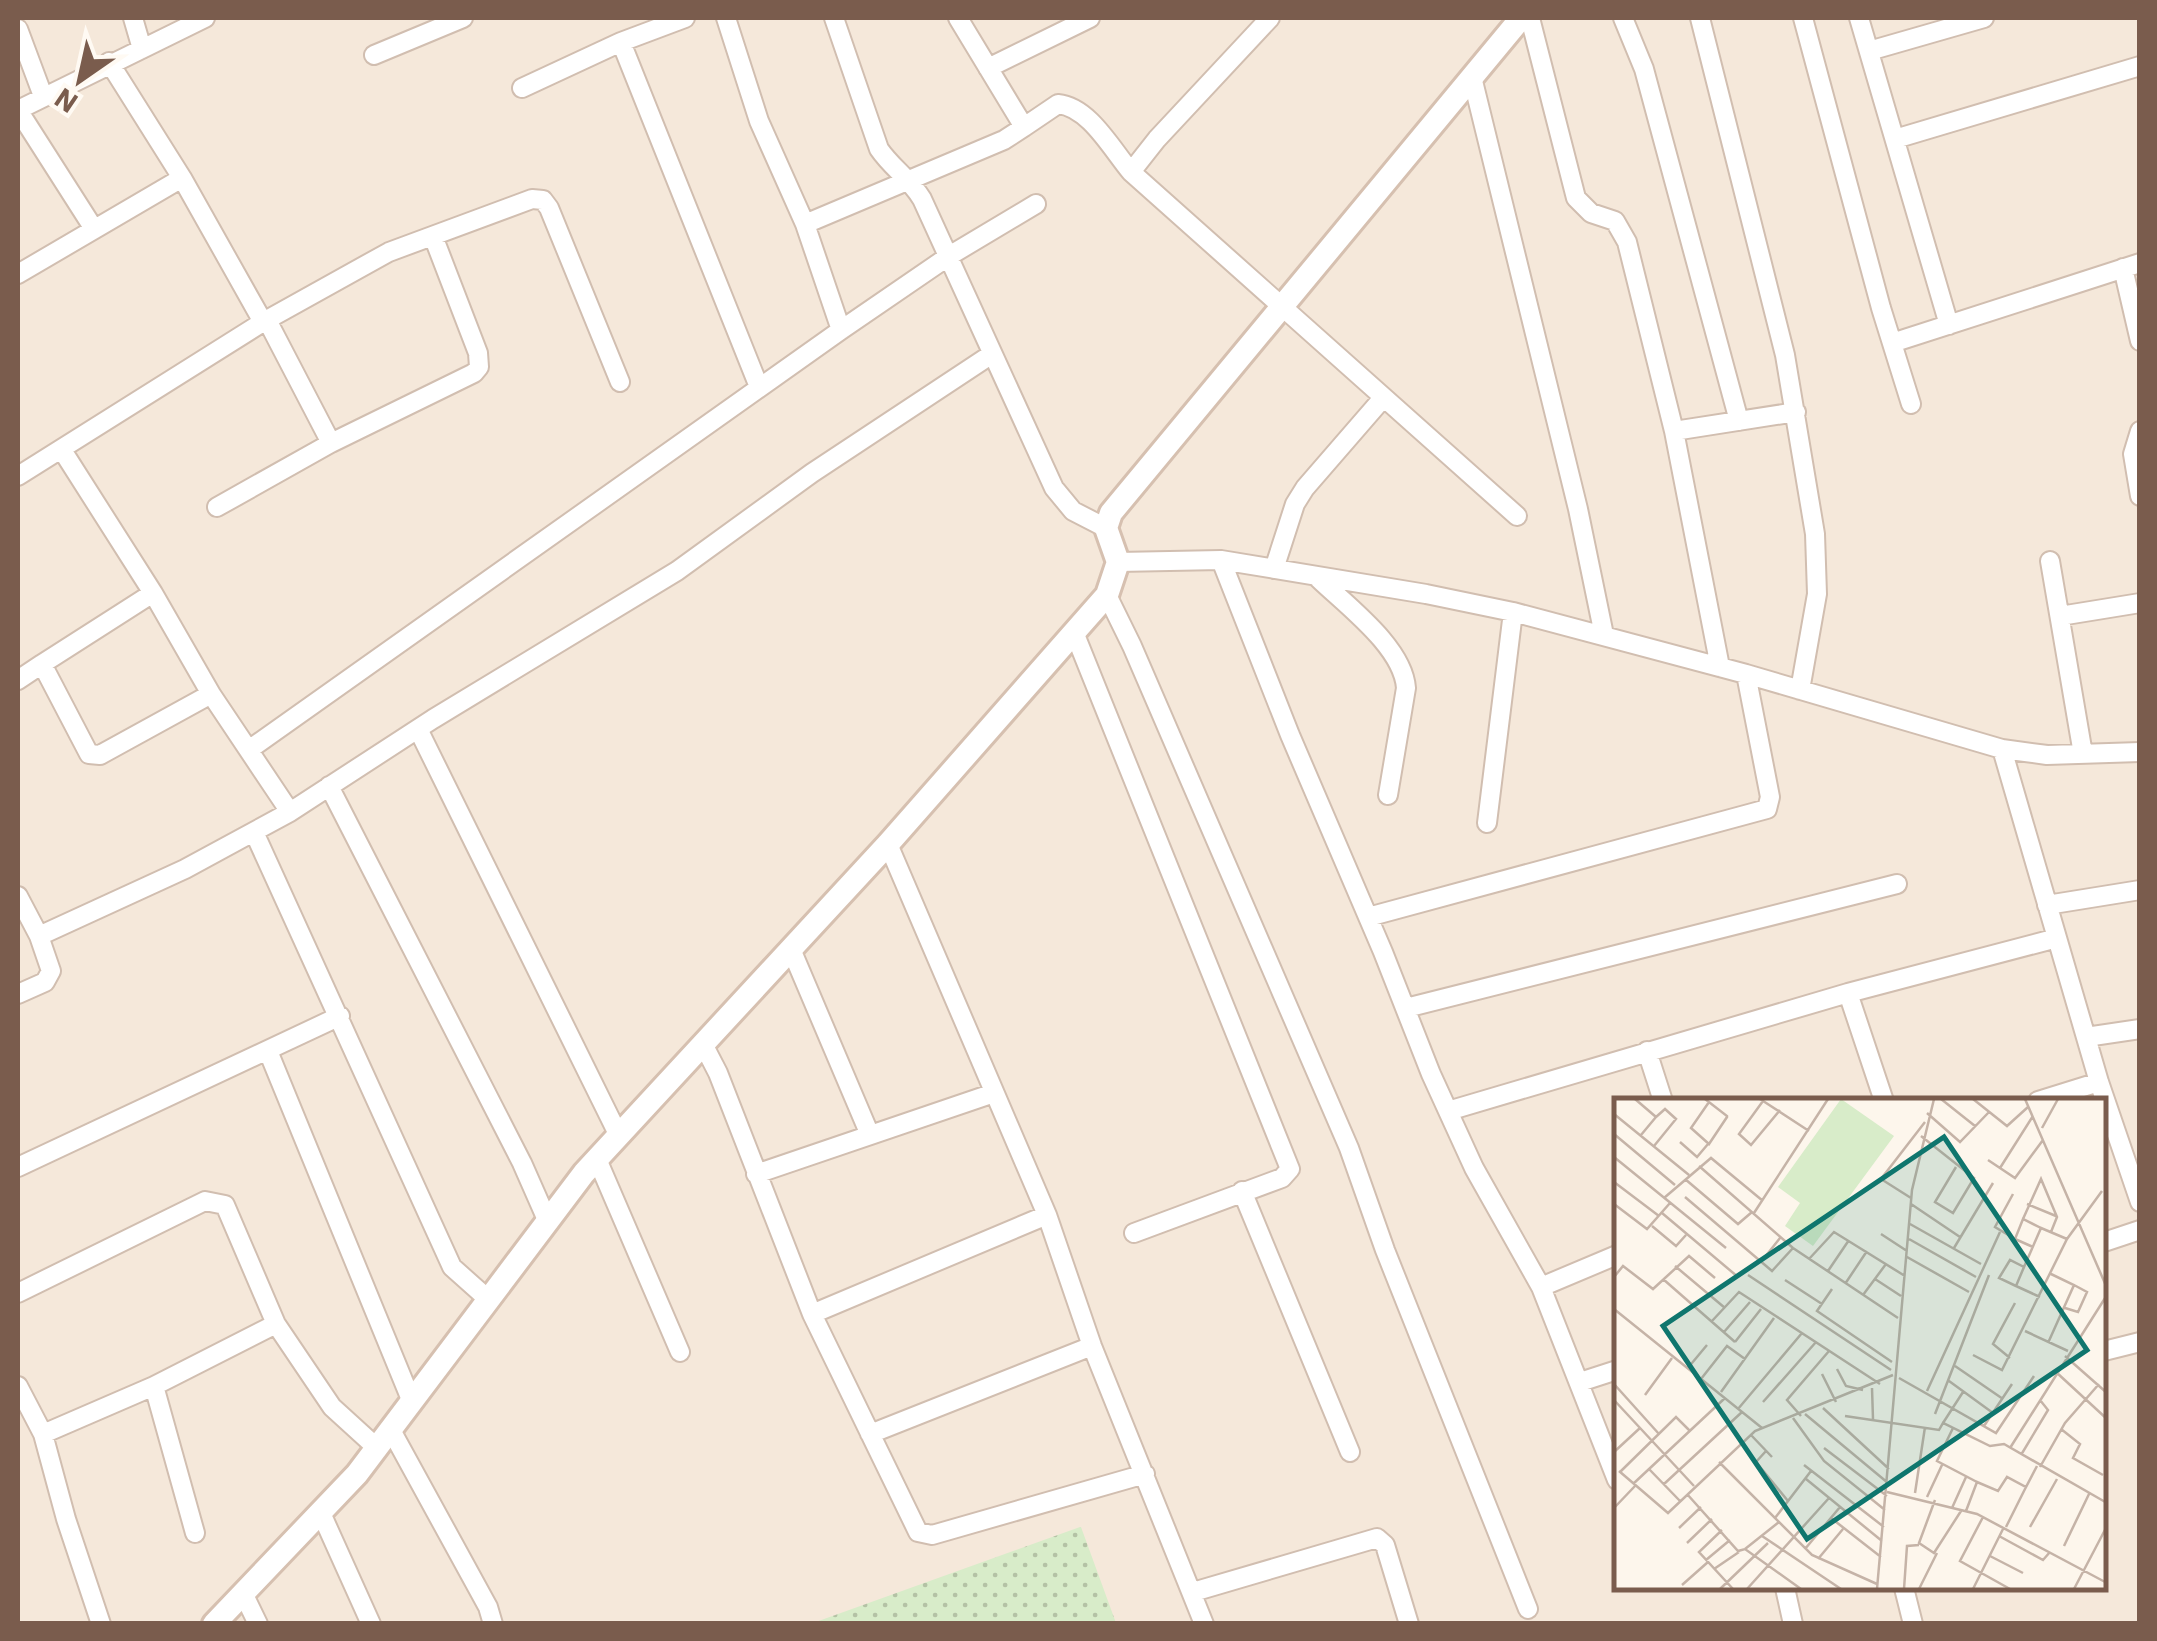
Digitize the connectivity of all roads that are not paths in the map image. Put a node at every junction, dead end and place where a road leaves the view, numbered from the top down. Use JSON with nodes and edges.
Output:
{"nodes":[{"id":1,"x":133,"y":18,"type":"edge"},
{"id":2,"x":205,"y":18,"type":"edge"},
{"id":3,"x":463,"y":18,"type":"edge"},
{"id":4,"x":685,"y":18,"type":"edge"},
{"id":5,"x":726,"y":18,"type":"edge"},
{"id":6,"x":834,"y":18,"type":"edge"},
{"id":7,"x":958,"y":18,"type":"edge"},
{"id":8,"x":1090,"y":18,"type":"edge"},
{"id":9,"x":1270,"y":18,"type":"edge"},
{"id":10,"x":1522,"y":18,"type":"edge"},
{"id":11,"x":1530,"y":18,"type":"edge"},
{"id":12,"x":1623,"y":18,"type":"edge"},
{"id":13,"x":1700,"y":18,"type":"edge"},
{"id":14,"x":1803,"y":18,"type":"edge"},
{"id":15,"x":1860,"y":18,"type":"edge"},
{"id":16,"x":1984,"y":18,"type":"edge"},
{"id":17,"x":1956,"y":22,"type":"edge"},
{"id":18,"x":18,"y":29,"type":"edge"},
{"id":19,"x":622,"y":42,"type":"junction"},
{"id":20,"x":142,"y":49,"type":"junction"},
{"id":21,"x":1869,"y":51,"type":"junction"},
{"id":22,"x":374,"y":55,"type":"dead end"},
{"id":23,"x":109,"y":62,"type":"junction"},
{"id":24,"x":2140,"y":66,"type":"edge"},
{"id":25,"x":988,"y":68,"type":"junction"},
{"id":26,"x":1472,"y":77,"type":"junction"},
{"id":27,"x":522,"y":88,"type":"dead end"},
{"id":28,"x":43,"y":96,"type":"junction"},
{"id":29,"x":18,"y":110,"type":"edge"},
{"id":30,"x":1024,"y":127,"type":"junction"},
{"id":31,"x":1894,"y":139,"type":"junction"},
{"id":32,"x":1131,"y":172,"type":"junction"},
{"id":33,"x":182,"y":178,"type":"junction"},
{"id":34,"x":911,"y":181,"type":"junction"},
{"id":35,"x":1036,"y":204,"type":"dead end"},
{"id":36,"x":804,"y":224,"type":"junction"},
{"id":37,"x":94,"y":229,"type":"junction"},
{"id":38,"x":434,"y":236,"type":"junction"},
{"id":39,"x":950,"y":256,"type":"junction"},
{"id":40,"x":2131,"y":265,"type":"edge"},
{"id":41,"x":18,"y":274,"type":"edge"},
{"id":42,"x":1280,"y":308,"type":"junction"},
{"id":43,"x":265,"y":320,"type":"junction"},
{"id":44,"x":1948,"y":324,"type":"junction"},
{"id":45,"x":841,"y":330,"type":"junction"},
{"id":46,"x":2140,"y":341,"type":"edge"},
{"id":47,"x":1892,"y":343,"type":"junction"},
{"id":48,"x":992,"y":354,"type":"junction"},
{"id":49,"x":620,"y":382,"type":"dead end"},
{"id":50,"x":760,"y":387,"type":"junction"},
{"id":51,"x":1383,"y":398,"type":"junction"},
{"id":52,"x":1912,"y":404,"type":"dead end"},
{"id":53,"x":1796,"y":412,"type":"junction"},
{"id":54,"x":1740,"y":421,"type":"junction"},
{"id":55,"x":1674,"y":431,"type":"junction"},
{"id":56,"x":2140,"y":431,"type":"edge"},
{"id":57,"x":331,"y":443,"type":"junction"},
{"id":58,"x":62,"y":450,"type":"junction"},
{"id":59,"x":18,"y":476,"type":"edge"},
{"id":60,"x":2140,"y":496,"type":"edge"},
{"id":61,"x":216,"y":507,"type":"dead end"},
{"id":62,"x":1517,"y":516,"type":"dead end"},
{"id":63,"x":1106,"y":528,"type":"junction"},
{"id":64,"x":1221,"y":560,"type":"junction"},
{"id":65,"x":2050,"y":561,"type":"dead end"},
{"id":66,"x":1118,"y":562,"type":"junction"},
{"id":67,"x":1274,"y":570,"type":"junction"},
{"id":68,"x":1318,"y":578,"type":"junction"},
{"id":69,"x":153,"y":593,"type":"junction"},
{"id":70,"x":1107,"y":595,"type":"junction"},
{"id":71,"x":2140,"y":603,"type":"edge"},
{"id":72,"x":1513,"y":612,"type":"junction"},
{"id":73,"x":2060,"y":616,"type":"junction"},
{"id":74,"x":1074,"y":632,"type":"junction"},
{"id":75,"x":1604,"y":635,"type":"junction"},
{"id":76,"x":42,"y":664,"type":"junction"},
{"id":77,"x":1720,"y":666,"type":"junction"},
{"id":78,"x":1746,"y":674,"type":"junction"},
{"id":79,"x":18,"y":680,"type":"edge"},
{"id":80,"x":1800,"y":690,"type":"junction"},
{"id":81,"x":211,"y":694,"type":"junction"},
{"id":82,"x":418,"y":729,"type":"junction"},
{"id":83,"x":250,"y":748,"type":"junction"},
{"id":84,"x":2002,"y":749,"type":"junction"},
{"id":85,"x":2140,"y":752,"type":"edge"},
{"id":86,"x":2083,"y":754,"type":"junction"},
{"id":87,"x":330,"y":786,"type":"junction"},
{"id":88,"x":1388,"y":795,"type":"dead end"},
{"id":89,"x":290,"y":812,"type":"junction"},
{"id":90,"x":1487,"y":823,"type":"dead end"},
{"id":91,"x":254,"y":832,"type":"junction"},
{"id":92,"x":888,"y":844,"type":"junction"},
{"id":93,"x":1897,"y":884,"type":"dead end"},
{"id":94,"x":2140,"y":890,"type":"edge"},
{"id":95,"x":18,"y":896,"type":"edge"},
{"id":96,"x":2047,"y":905,"type":"junction"},
{"id":97,"x":1368,"y":916,"type":"junction"},
{"id":98,"x":38,"y":936,"type":"junction"},
{"id":99,"x":2057,"y":938,"type":"junction"},
{"id":100,"x":790,"y":949,"type":"junction"},
{"id":101,"x":1848,"y":993,"type":"junction"},
{"id":102,"x":18,"y":994,"type":"edge"},
{"id":103,"x":1406,"y":1008,"type":"junction"},
{"id":104,"x":340,"y":1016,"type":"junction"},
{"id":105,"x":2140,"y":1029,"type":"edge"},
{"id":106,"x":2086,"y":1037,"type":"junction"},
{"id":107,"x":703,"y":1044,"type":"junction"},
{"id":108,"x":268,"y":1051,"type":"junction"},
{"id":109,"x":1647,"y":1051,"type":"junction"},
{"id":110,"x":2099,"y":1082,"type":"junction"},
{"id":111,"x":994,"y":1092,"type":"junction"},
{"id":112,"x":1662,"y":1098,"type":"edge"},
{"id":113,"x":1883,"y":1098,"type":"edge"},
{"id":114,"x":2048,"y":1098,"type":"edge"},
{"id":115,"x":2104,"y":1098,"type":"edge"},
{"id":116,"x":2107,"y":1105,"type":"edge"},
{"id":117,"x":1448,"y":1110,"type":"junction"},
{"id":118,"x":870,"y":1135,"type":"junction"},
{"id":119,"x":619,"y":1136,"type":"junction"},
{"id":120,"x":597,"y":1159,"type":"junction"},
{"id":121,"x":18,"y":1167,"type":"edge"},
{"id":122,"x":756,"y":1174,"type":"junction"},
{"id":123,"x":1242,"y":1191,"type":"junction"},
{"id":124,"x":2140,"y":1202,"type":"edge"},
{"id":125,"x":1047,"y":1215,"type":"junction"},
{"id":126,"x":548,"y":1222,"type":"junction"},
{"id":127,"x":2140,"y":1230,"type":"edge"},
{"id":128,"x":1134,"y":1233,"type":"dead end"},
{"id":129,"x":2107,"y":1241,"type":"edge"},
{"id":130,"x":1614,"y":1257,"type":"edge"},
{"id":131,"x":1541,"y":1287,"type":"junction"},
{"id":132,"x":18,"y":1294,"type":"edge"},
{"id":133,"x":489,"y":1300,"type":"junction"},
{"id":134,"x":812,"y":1314,"type":"junction"},
{"id":135,"x":276,"y":1324,"type":"junction"},
{"id":136,"x":2140,"y":1342,"type":"edge"},
{"id":137,"x":1092,"y":1346,"type":"junction"},
{"id":138,"x":2107,"y":1351,"type":"edge"},
{"id":139,"x":680,"y":1352,"type":"dead end"},
{"id":140,"x":1614,"y":1371,"type":"edge"},
{"id":141,"x":1580,"y":1382,"type":"junction"},
{"id":142,"x":18,"y":1386,"type":"edge"},
{"id":143,"x":154,"y":1386,"type":"junction"},
{"id":144,"x":412,"y":1402,"type":"junction"},
{"id":145,"x":43,"y":1434,"type":"junction"},
{"id":146,"x":870,"y":1434,"type":"junction"},
{"id":147,"x":384,"y":1439,"type":"junction"},
{"id":148,"x":1350,"y":1452,"type":"dead end"},
{"id":149,"x":1614,"y":1465,"type":"edge"},
{"id":150,"x":1145,"y":1474,"type":"junction"},
{"id":151,"x":321,"y":1512,"type":"junction"},
{"id":152,"x":195,"y":1533,"type":"dead end"},
{"id":153,"x":1786,"y":1591,"type":"edge"},
{"id":154,"x":1905,"y":1591,"type":"edge"},
{"id":155,"x":1193,"y":1592,"type":"junction"},
{"id":156,"x":243,"y":1593,"type":"junction"},
{"id":157,"x":1528,"y":1609,"type":"dead end"},
{"id":158,"x":101,"y":1624,"type":"edge"},
{"id":159,"x":214,"y":1624,"type":"edge"},
{"id":160,"x":258,"y":1624,"type":"edge"},
{"id":161,"x":371,"y":1624,"type":"edge"},
{"id":162,"x":493,"y":1624,"type":"edge"},
{"id":163,"x":1204,"y":1624,"type":"edge"},
{"id":164,"x":1409,"y":1624,"type":"edge"},
{"id":165,"x":1793,"y":1624,"type":"edge"},
{"id":166,"x":1913,"y":1624,"type":"edge"}],
"edges":[{"from":1,"to":20,"type":"street"},
{"from":2,"to":20,"type":"street"},
{"from":3,"to":22,"type":"street"},
{"from":4,"to":19,"type":"street"},
{"from":5,"to":36,"type":"street"},
{"from":6,"to":34,"type":"street"},
{"from":7,"to":25,"type":"street"},
{"from":8,"to":25,"type":"street"},
{"from":9,"to":32,"type":"street"},
{"from":10,"to":26,"type":"street"},
{"from":11,"to":55,"type":"street"},
{"from":12,"to":54,"type":"street"},
{"from":13,"to":53,"type":"street"},
{"from":14,"to":47,"type":"street"},
{"from":15,"to":21,"type":"street"},
{"from":16,"to":17,"type":"street"},
{"from":17,"to":21,"type":"street"},
{"from":18,"to":28,"type":"street"},
{"from":19,"to":27,"type":"street"},
{"from":19,"to":50,"type":"street"},
{"from":20,"to":23,"type":"street"},
{"from":21,"to":31,"type":"street"},
{"from":23,"to":28,"type":"street"},
{"from":23,"to":33,"type":"street"},
{"from":24,"to":31,"type":"street"},
{"from":25,"to":30,"type":"street"},
{"from":26,"to":42,"type":"street"},
{"from":26,"to":75,"type":"street"},
{"from":28,"to":29,"type":"street"},
{"from":29,"to":37,"type":"street"},
{"from":30,"to":32,"type":"street"},
{"from":30,"to":34,"type":"street"},
{"from":31,"to":44,"type":"street"},
{"from":32,"to":42,"type":"street"},
{"from":33,"to":37,"type":"street"},
{"from":33,"to":43,"type":"street"},
{"from":34,"to":36,"type":"street"},
{"from":34,"to":39,"type":"street"},
{"from":35,"to":39,"type":"street"},
{"from":36,"to":45,"type":"street"},
{"from":37,"to":41,"type":"street"},
{"from":38,"to":43,"type":"street"},
{"from":38,"to":49,"type":"street"},
{"from":38,"to":57,"type":"street"},
{"from":39,"to":45,"type":"street"},
{"from":39,"to":48,"type":"street"},
{"from":40,"to":44,"type":"street"},
{"from":40,"to":46,"type":"street"},
{"from":42,"to":51,"type":"street"},
{"from":42,"to":63,"type":"street"},
{"from":43,"to":57,"type":"street"},
{"from":43,"to":58,"type":"street"},
{"from":44,"to":47,"type":"street"},
{"from":45,"to":50,"type":"street"},
{"from":47,"to":52,"type":"street"},
{"from":48,"to":63,"type":"street"},
{"from":48,"to":82,"type":"street"},
{"from":50,"to":83,"type":"street"},
{"from":51,"to":62,"type":"street"},
{"from":51,"to":67,"type":"street"},
{"from":53,"to":54,"type":"street"},
{"from":53,"to":80,"type":"street"},
{"from":54,"to":55,"type":"street"},
{"from":55,"to":77,"type":"street"},
{"from":56,"to":60,"type":"street"},
{"from":57,"to":61,"type":"street"},
{"from":58,"to":59,"type":"street"},
{"from":58,"to":69,"type":"street"},
{"from":63,"to":66,"type":"street"},
{"from":64,"to":66,"type":"street"},
{"from":64,"to":67,"type":"street"},
{"from":64,"to":97,"type":"street"},
{"from":65,"to":73,"type":"street"},
{"from":66,"to":70,"type":"street"},
{"from":67,"to":68,"type":"street"},
{"from":68,"to":72,"type":"street"},
{"from":68,"to":88,"type":"street"},
{"from":69,"to":76,"type":"street"},
{"from":69,"to":81,"type":"street"},
{"from":70,"to":74,"type":"street"},
{"from":70,"to":157,"type":"street"},
{"from":71,"to":73,"type":"street"},
{"from":72,"to":75,"type":"street"},
{"from":72,"to":90,"type":"street"},
{"from":73,"to":86,"type":"street"},
{"from":74,"to":92,"type":"street"},
{"from":74,"to":123,"type":"street"},
{"from":75,"to":77,"type":"street"},
{"from":76,"to":79,"type":"street"},
{"from":76,"to":81,"type":"street"},
{"from":77,"to":78,"type":"street"},
{"from":78,"to":80,"type":"street"},
{"from":78,"to":97,"type":"street"},
{"from":80,"to":84,"type":"street"},
{"from":81,"to":83,"type":"street"},
{"from":82,"to":87,"type":"street"},
{"from":82,"to":119,"type":"street"},
{"from":83,"to":89,"type":"street"},
{"from":84,"to":86,"type":"street"},
{"from":84,"to":96,"type":"street"},
{"from":85,"to":86,"type":"street"},
{"from":87,"to":89,"type":"street"},
{"from":87,"to":126,"type":"street"},
{"from":89,"to":91,"type":"street"},
{"from":91,"to":98,"type":"street"},
{"from":91,"to":104,"type":"street"},
{"from":92,"to":100,"type":"street"},
{"from":92,"to":111,"type":"street"},
{"from":93,"to":103,"type":"street"},
{"from":94,"to":96,"type":"street"},
{"from":95,"to":98,"type":"street"},
{"from":96,"to":99,"type":"street"},
{"from":97,"to":103,"type":"street"},
{"from":98,"to":102,"type":"street"},
{"from":99,"to":101,"type":"street"},
{"from":99,"to":106,"type":"street"},
{"from":100,"to":107,"type":"street"},
{"from":100,"to":118,"type":"street"},
{"from":101,"to":109,"type":"street"},
{"from":101,"to":113,"type":"street"},
{"from":103,"to":117,"type":"street"},
{"from":104,"to":108,"type":"street"},
{"from":104,"to":133,"type":"street"},
{"from":105,"to":106,"type":"street"},
{"from":106,"to":110,"type":"street"},
{"from":107,"to":119,"type":"street"},
{"from":107,"to":122,"type":"street"},
{"from":108,"to":121,"type":"street"},
{"from":108,"to":144,"type":"street"},
{"from":109,"to":112,"type":"street"},
{"from":109,"to":117,"type":"street"},
{"from":110,"to":114,"type":"street"},
{"from":110,"to":115,"type":"street"},
{"from":111,"to":118,"type":"street"},
{"from":111,"to":125,"type":"street"},
{"from":116,"to":124,"type":"street"},
{"from":117,"to":131,"type":"street"},
{"from":118,"to":122,"type":"street"},
{"from":119,"to":120,"type":"street"},
{"from":120,"to":126,"type":"street"},
{"from":120,"to":139,"type":"street"},
{"from":122,"to":134,"type":"street"},
{"from":123,"to":128,"type":"street"},
{"from":123,"to":148,"type":"street"},
{"from":125,"to":134,"type":"street"},
{"from":125,"to":137,"type":"street"},
{"from":126,"to":133,"type":"street"},
{"from":127,"to":129,"type":"street"},
{"from":130,"to":131,"type":"street"},
{"from":131,"to":141,"type":"street"},
{"from":132,"to":135,"type":"street"},
{"from":133,"to":144,"type":"street"},
{"from":134,"to":146,"type":"street"},
{"from":135,"to":143,"type":"street"},
{"from":135,"to":147,"type":"street"},
{"from":136,"to":138,"type":"street"},
{"from":137,"to":146,"type":"street"},
{"from":137,"to":150,"type":"street"},
{"from":140,"to":141,"type":"street"},
{"from":141,"to":149,"type":"street"},
{"from":142,"to":145,"type":"street"},
{"from":143,"to":145,"type":"street"},
{"from":143,"to":152,"type":"street"},
{"from":144,"to":147,"type":"street"},
{"from":145,"to":158,"type":"street"},
{"from":146,"to":150,"type":"street"},
{"from":147,"to":151,"type":"street"},
{"from":147,"to":162,"type":"street"},
{"from":150,"to":155,"type":"street"},
{"from":151,"to":156,"type":"street"},
{"from":151,"to":161,"type":"street"},
{"from":153,"to":165,"type":"street"},
{"from":154,"to":166,"type":"street"},
{"from":155,"to":163,"type":"street"},
{"from":155,"to":164,"type":"street"},
{"from":156,"to":159,"type":"street"},
{"from":156,"to":160,"type":"street"}]}
